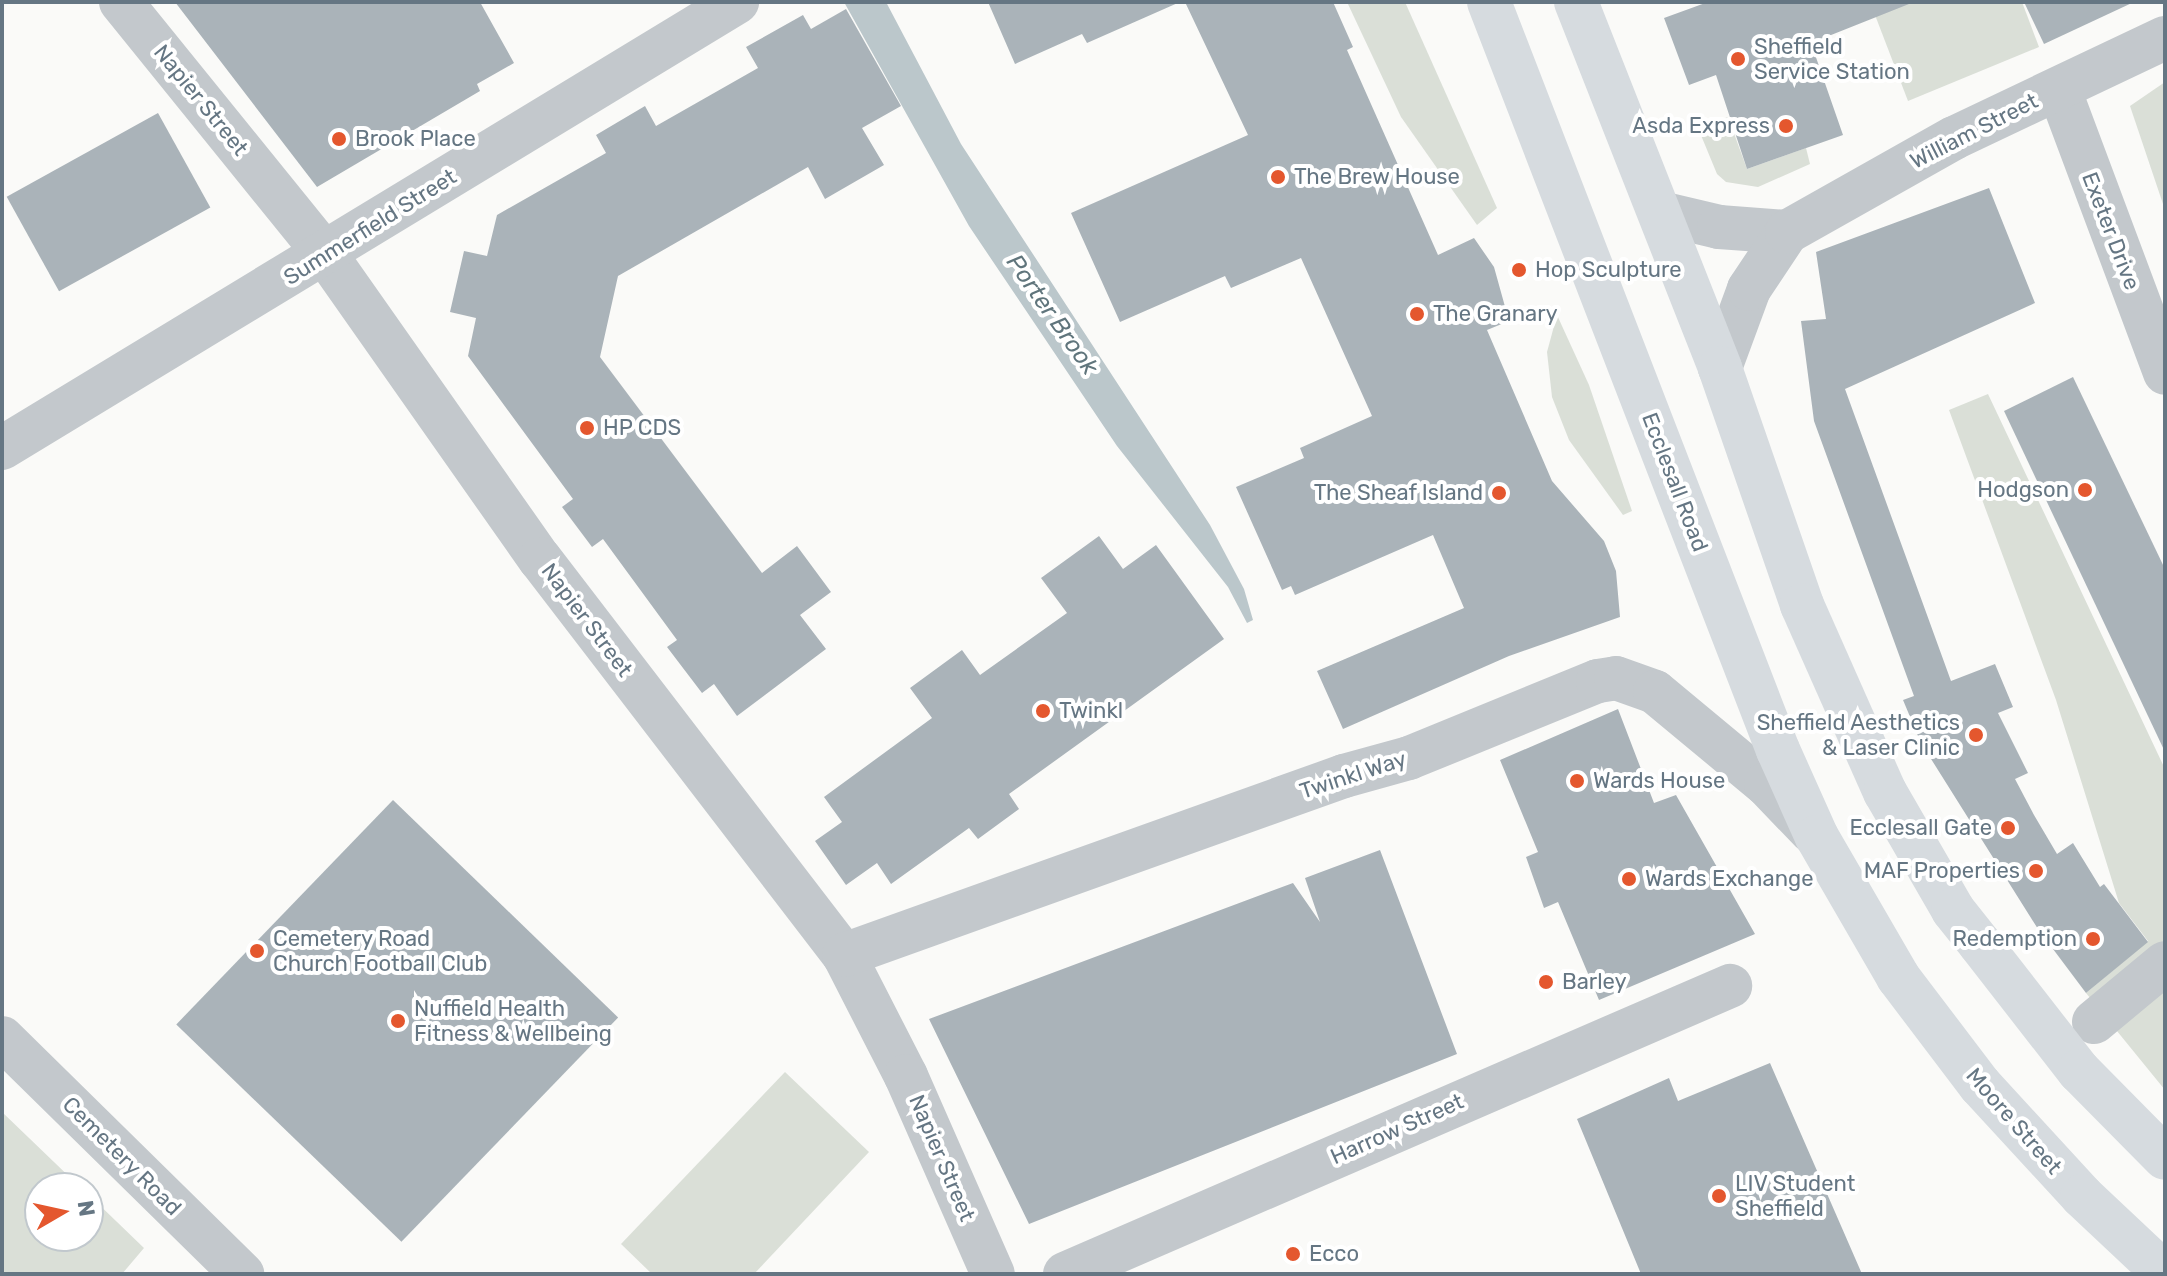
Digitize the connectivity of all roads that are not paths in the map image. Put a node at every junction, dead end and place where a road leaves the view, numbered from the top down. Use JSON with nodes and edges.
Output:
{"nodes":[{"id":1,"x":121,"y":2,"type":"edge"},
{"id":2,"x":737,"y":2,"type":"edge"},
{"id":3,"x":1489,"y":2,"type":"edge"},
{"id":4,"x":1576,"y":2,"type":"edge"},
{"id":5,"x":2165,"y":38,"type":"edge"},
{"id":6,"x":2059,"y":89,"type":"junction"},
{"id":7,"x":1660,"y":213,"type":"junction"},
{"id":8,"x":1787,"y":232,"type":"junction"},
{"id":9,"x":326,"y":255,"type":"junction"},
{"id":10,"x":1720,"y":368,"type":"junction"},
{"id":11,"x":2165,"y":373,"type":"edge"},
{"id":12,"x":2,"y":448,"type":"edge"},
{"id":13,"x":1817,"y":837,"type":"junction"},
{"id":14,"x":1882,"y":951,"type":"joint"},
{"id":15,"x":844,"y":955,"type":"junction"},
{"id":16,"x":2165,"y":963,"type":"edge"},
{"id":17,"x":1730,"y":986,"type":"dead end"},
{"id":18,"x":2094,"y":1022,"type":"dead end"},
{"id":19,"x":2,"y":1038,"type":"edge"},
{"id":20,"x":2165,"y":1158,"type":"edge"},
{"id":21,"x":242,"y":1274,"type":"edge"},
{"id":22,"x":993,"y":1274,"type":"edge"},
{"id":23,"x":1065,"y":1274,"type":"edge"},
{"id":24,"x":2165,"y":1274,"type":"edge"}],
"edges":[{"from":1,"to":9,"type":"street","name":"Napier Street"},
{"from":2,"to":9,"type":"street","name":"Summerfield Street"},
{"from":3,"to":13,"type":"main road","name":"Ecclesall Road"},
{"from":4,"to":7,"type":"main road"},
{"from":5,"to":6,"type":"street","name":"William Street"},
{"from":6,"to":8,"type":"street","name":"William Street"},
{"from":6,"to":11,"type":"street","name":"Exeter Drive"},
{"from":7,"to":8,"type":"street"},
{"from":7,"to":10,"type":"main road"},
{"from":8,"to":10,"type":"street","name":"William Street"},
{"from":9,"to":12,"type":"street","name":"Summerfield Street"},
{"from":9,"to":15,"type":"street","name":"Napier Street"},
{"from":10,"to":20,"type":"main road"},
{"from":13,"to":14,"type":"main road","name":"Ecclesall Road"},
{"from":13,"to":15,"type":"street","name":"Twinkl Way"},
{"from":14,"to":24,"type":"main road","name":"Moore Street"},
{"from":15,"to":22,"type":"street","name":"Napier Street"},
{"from":16,"to":18,"type":"street"},
{"from":17,"to":23,"type":"street","name":"Harrow Street"},
{"from":19,"to":21,"type":"street","name":"Cemetery Road"}]}
